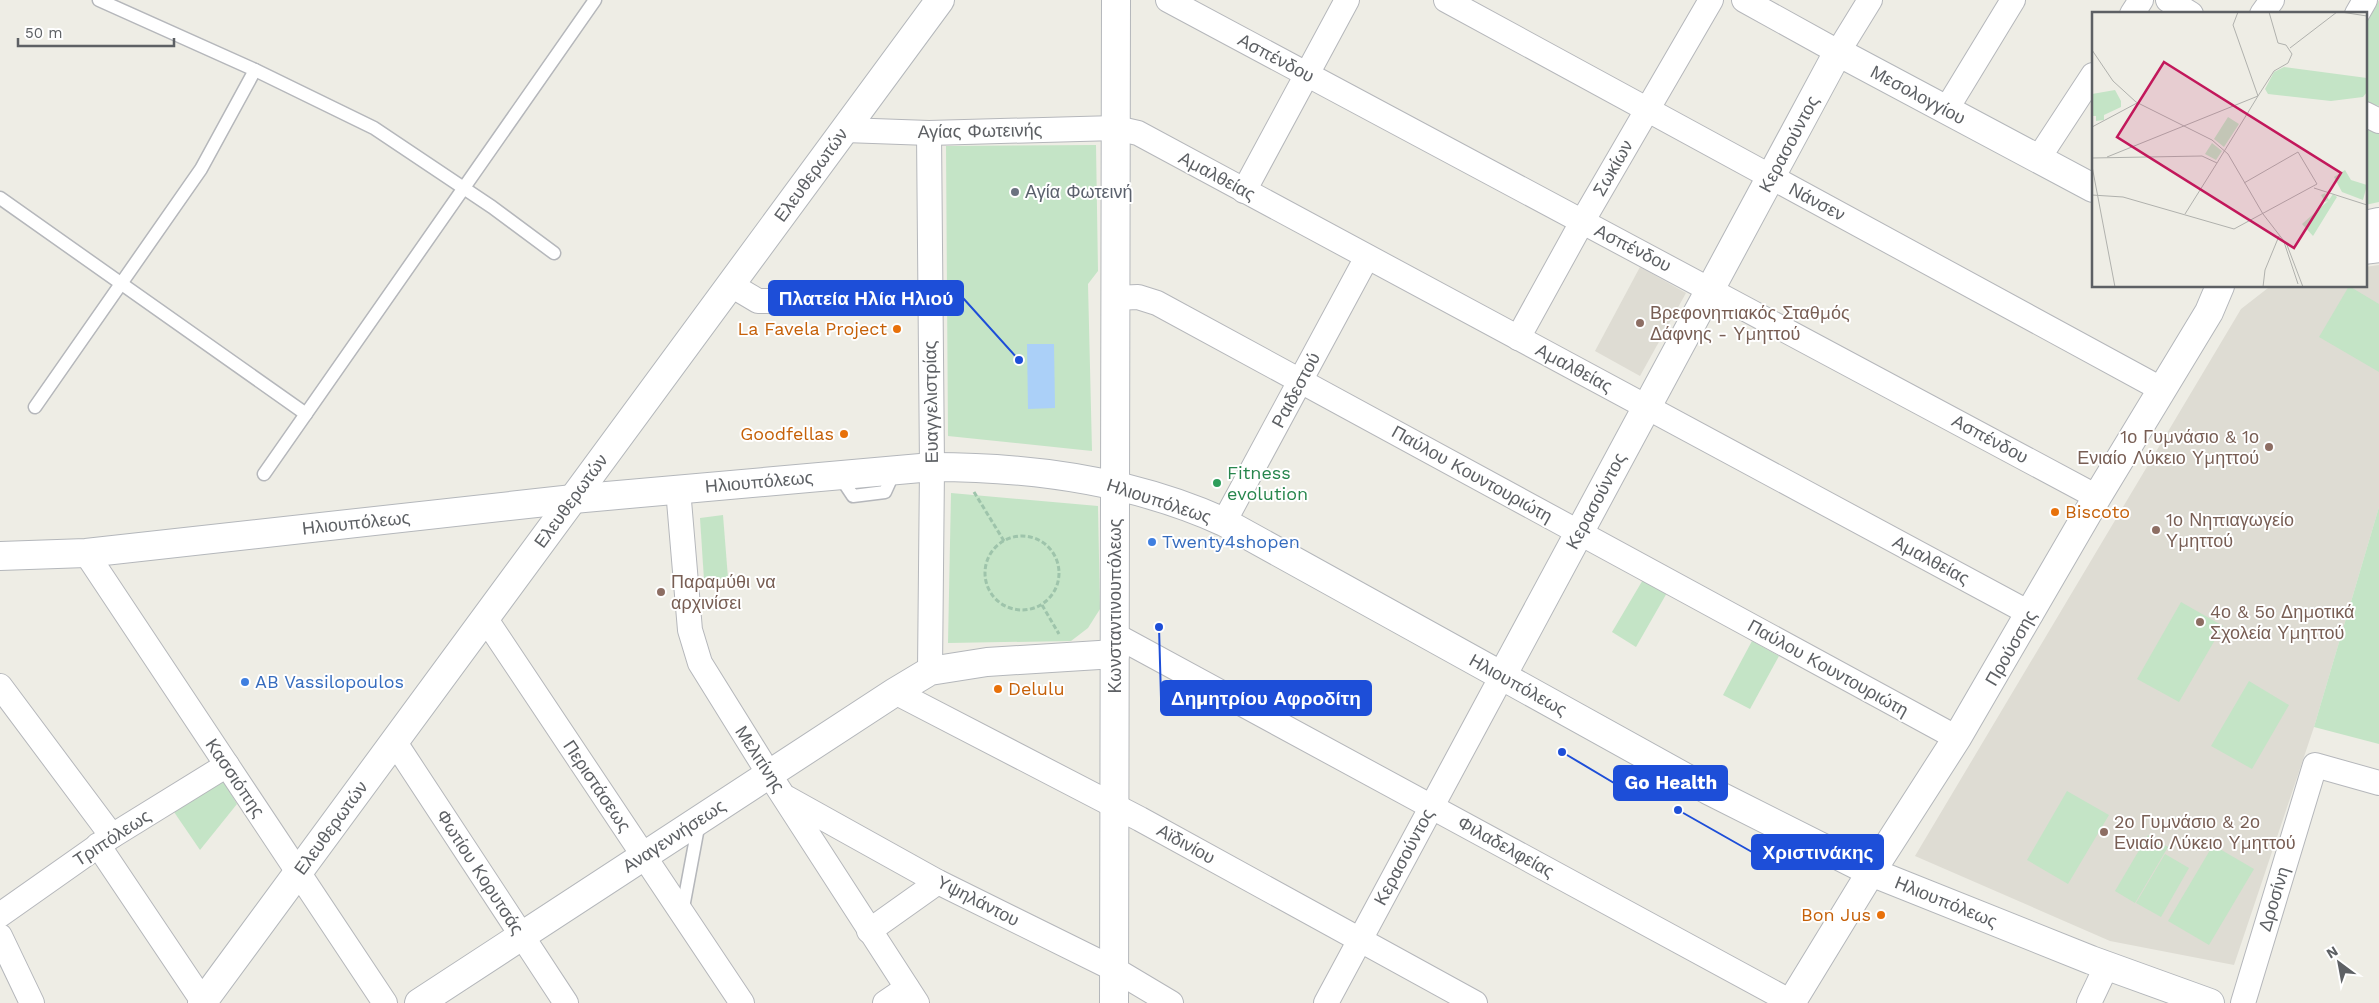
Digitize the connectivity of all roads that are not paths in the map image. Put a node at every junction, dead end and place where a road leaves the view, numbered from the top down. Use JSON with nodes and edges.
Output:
{"nodes":[{"id":1,"x":99,"y":0,"type":"edge"},
{"id":2,"x":595,"y":0,"type":"edge"},
{"id":3,"x":940,"y":0,"type":"edge"},
{"id":4,"x":1116,"y":0,"type":"edge"},
{"id":5,"x":1168,"y":0,"type":"edge"},
{"id":6,"x":1347,"y":0,"type":"edge"},
{"id":7,"x":1446,"y":0,"type":"edge"},
{"id":8,"x":1711,"y":0,"type":"edge"},
{"id":9,"x":1744,"y":0,"type":"edge"},
{"id":10,"x":1870,"y":0,"type":"edge"},
{"id":11,"x":2013,"y":0,"type":"edge"},
{"id":12,"x":2141,"y":0,"type":"edge"},
{"id":13,"x":2168,"y":0,"type":"edge"},
{"id":14,"x":2272,"y":0,"type":"edge"},
{"id":15,"x":2365,"y":0,"type":"edge"},
{"id":16,"x":120,"y":4,"type":"edge"},
{"id":17,"x":2133,"y":12,"type":"edge"},
{"id":18,"x":2188,"y":12,"type":"edge"},
{"id":19,"x":2263,"y":12,"type":"edge"},
{"id":20,"x":2358,"y":12,"type":"edge"},
{"id":21,"x":1838,"y":52,"type":"junction"},
{"id":22,"x":255,"y":70,"type":"junction"},
{"id":23,"x":1307,"y":75,"type":"junction"},
{"id":24,"x":2092,"y":77,"type":"edge"},
{"id":25,"x":1647,"y":109,"type":"junction"},
{"id":26,"x":1946,"y":110,"type":"junction"},
{"id":27,"x":2366,"y":114,"type":"edge"},
{"id":28,"x":2379,"y":121,"type":"edge"},
{"id":29,"x":1116,"y":128,"type":"junction"},
{"id":30,"x":845,"y":130,"type":"junction"},
{"id":31,"x":929,"y":132,"type":"junction"},
{"id":32,"x":2038,"y":159,"type":"junction"},
{"id":33,"x":1771,"y":177,"type":"junction"},
{"id":34,"x":463,"y":187,"type":"junction"},
{"id":35,"x":2092,"y":187,"type":"edge"},
{"id":36,"x":1244,"y":190,"type":"junction"},
{"id":37,"x":0,"y":198,"type":"edge"},
{"id":38,"x":1582,"y":222,"type":"junction"},
{"id":39,"x":2379,"y":222,"type":"edge"},
{"id":40,"x":2366,"y":225,"type":"edge"},
{"id":41,"x":2379,"y":248,"type":"edge"},
{"id":42,"x":2366,"y":250,"type":"edge"},
{"id":43,"x":554,"y":253,"type":"dead end"},
{"id":44,"x":1367,"y":257,"type":"junction"},
{"id":45,"x":121,"y":283,"type":"junction"},
{"id":46,"x":731,"y":285,"type":"junction"},
{"id":47,"x":1710,"y":288,"type":"junction"},
{"id":48,"x":2219,"y":288,"type":"edge"},
{"id":49,"x":2236,"y":288,"type":"edge"},
{"id":50,"x":1115,"y":298,"type":"junction"},
{"id":51,"x":929,"y":302,"type":"junction"},
{"id":52,"x":2209,"y":312,"type":"junction"},
{"id":53,"x":1518,"y":338,"type":"junction"},
{"id":54,"x":1301,"y":381,"type":"junction"},
{"id":55,"x":2161,"y":389,"type":"junction"},
{"id":56,"x":35,"y":407,"type":"dead end"},
{"id":57,"x":1647,"y":407,"type":"junction"},
{"id":58,"x":306,"y":414,"type":"junction"},
{"id":59,"x":932,"y":467,"type":"junction"},
{"id":60,"x":264,"y":474,"type":"dead end"},
{"id":61,"x":1115,"y":485,"type":"junction"},
{"id":62,"x":678,"y":488,"type":"junction"},
{"id":63,"x":2097,"y":497,"type":"junction"},
{"id":64,"x":573,"y":499,"type":"junction"},
{"id":65,"x":1224,"y":522,"type":"junction"},
{"id":66,"x":1579,"y":532,"type":"junction"},
{"id":67,"x":86,"y":553,"type":"junction"},
{"id":68,"x":0,"y":556,"type":"edge"},
{"id":69,"x":2030,"y":614,"type":"junction"},
{"id":70,"x":485,"y":618,"type":"junction"},
{"id":71,"x":1115,"y":645,"type":"junction"},
{"id":72,"x":930,"y":671,"type":"junction"},
{"id":73,"x":1502,"y":676,"type":"junction"},
{"id":74,"x":0,"y":686,"type":"edge"},
{"id":75,"x":895,"y":692,"type":"junction"},
{"id":76,"x":1957,"y":738,"type":"junction"},
{"id":77,"x":394,"y":741,"type":"junction"},
{"id":78,"x":227,"y":764,"type":"junction"},
{"id":79,"x":769,"y":774,"type":"junction"},
{"id":80,"x":2376,"y":785,"type":"edge"},
{"id":81,"x":785,"y":797,"type":"junction"},
{"id":82,"x":1115,"y":806,"type":"junction"},
{"id":83,"x":1432,"y":806,"type":"junction"},
{"id":84,"x":699,"y":820,"type":"junction"},
{"id":85,"x":105,"y":841,"type":"junction"},
{"id":86,"x":644,"y":856,"type":"junction"},
{"id":87,"x":298,"y":872,"type":"junction"},
{"id":88,"x":1871,"y":872,"type":"junction"},
{"id":89,"x":938,"y":882,"type":"junction"},
{"id":90,"x":682,"y":913,"type":"junction"},
{"id":91,"x":0,"y":914,"type":"edge"},
{"id":92,"x":869,"y":931,"type":"junction"},
{"id":93,"x":0,"y":936,"type":"edge"},
{"id":94,"x":522,"y":936,"type":"junction"},
{"id":95,"x":1360,"y":940,"type":"junction"},
{"id":96,"x":2107,"y":965,"type":"junction"},
{"id":97,"x":1114,"y":969,"type":"junction"},
{"id":98,"x":2157,"y":993,"type":"edge"},
{"id":99,"x":912,"y":996,"type":"edge"},
{"id":100,"x":203,"y":1002,"type":"edge"},
{"id":101,"x":32,"y":1003,"type":"edge"},
{"id":102,"x":385,"y":1003,"type":"edge"},
{"id":103,"x":419,"y":1003,"type":"edge"},
{"id":104,"x":566,"y":1003,"type":"edge"},
{"id":105,"x":742,"y":1003,"type":"edge"},
{"id":106,"x":885,"y":1003,"type":"edge"},
{"id":107,"x":1114,"y":1003,"type":"edge"},
{"id":108,"x":1171,"y":1003,"type":"edge"},
{"id":109,"x":1326,"y":1003,"type":"edge"},
{"id":110,"x":1475,"y":1003,"type":"edge"},
{"id":111,"x":1792,"y":1003,"type":"edge"},
{"id":112,"x":2089,"y":1003,"type":"edge"},
{"id":113,"x":2210,"y":1003,"type":"edge"},
{"id":114,"x":2243,"y":1003,"type":"edge"}],
"edges":[{"from":1,"to":16,"type":"lane"},
{"from":2,"to":34,"type":"lane"},
{"from":3,"to":30,"type":"main road","name":"Ελευθερωτών"},
{"from":4,"to":29,"type":"main road","name":"Κωνσταντινουπόλεως"},
{"from":5,"to":23,"type":"street","name":"Ασπένδου"},
{"from":6,"to":23,"type":"street"},
{"from":7,"to":25,"type":"street","name":"Νάνσεν"},
{"from":8,"to":25,"type":"street","name":"Σωκίων"},
{"from":9,"to":21,"type":"street","name":"Μεσολογγίου"},
{"from":10,"to":21,"type":"street","name":"Κερασούντος"},
{"from":11,"to":26,"type":"street"},
{"from":12,"to":17,"type":"street"},
{"from":13,"to":18,"type":"street"},
{"from":14,"to":19,"type":"street"},
{"from":15,"to":20,"type":"street"},
{"from":16,"to":22,"type":"lane"},
{"from":21,"to":26,"type":"main road","name":"Μεσολογγίου"},
{"from":21,"to":33,"type":"main road","name":"Κερασούντος"},
{"from":22,"to":34,"type":"lane"},
{"from":22,"to":45,"type":"lane"},
{"from":23,"to":36,"type":"street"},
{"from":23,"to":38,"type":"street","name":"Ασπένδου"},
{"from":24,"to":32,"type":"street"},
{"from":25,"to":33,"type":"street","name":"Νάνσεν"},
{"from":25,"to":38,"type":"street","name":"Σωκίων"},
{"from":26,"to":32,"type":"main road","name":"Μεσολογγίου"},
{"from":27,"to":28,"type":"street"},
{"from":29,"to":31,"type":"street","name":"Αγίας Φωτεινής"},
{"from":29,"to":36,"type":"street","name":"Αμαλθείας"},
{"from":29,"to":50,"type":"main road","name":"Κωνσταντινουπόλεως"},
{"from":30,"to":31,"type":"street","name":"Αγίας Φωτεινής"},
{"from":30,"to":46,"type":"main road","name":"Ελευθερωτών"},
{"from":31,"to":51,"type":"street","name":"Ευαγγελιστρίας"},
{"from":32,"to":35,"type":"main road","name":"Μεσολογγίου"},
{"from":33,"to":47,"type":"main road","name":"Κερασούντος"},
{"from":33,"to":55,"type":"street","name":"Νάνσεν"},
{"from":34,"to":43,"type":"lane"},
{"from":34,"to":58,"type":"lane"},
{"from":36,"to":44,"type":"street","name":"Αμαλθείας"},
{"from":37,"to":45,"type":"lane"},
{"from":38,"to":47,"type":"street","name":"Ασπένδου"},
{"from":38,"to":53,"type":"street","name":"Σωκίων"},
{"from":39,"to":40,"type":"main road"},
{"from":41,"to":42,"type":"main road"},
{"from":44,"to":53,"type":"street","name":"Αμαλθείας"},
{"from":44,"to":54,"type":"street","name":"Ραιδεστού"},
{"from":45,"to":56,"type":"lane"},
{"from":45,"to":58,"type":"lane"},
{"from":46,"to":51,"type":"street"},
{"from":46,"to":64,"type":"main road","name":"Ελευθερωτών"},
{"from":47,"to":57,"type":"main road","name":"Κερασούντος"},
{"from":47,"to":63,"type":"street","name":"Ασπένδου"},
{"from":48,"to":52,"type":"main road","name":"Προύσσης"},
{"from":49,"to":52,"type":"main road"},
{"from":50,"to":54,"type":"street","name":"Παύλου Κουντουριώτη"},
{"from":50,"to":61,"type":"main road","name":"Κωνσταντινουπόλεως"},
{"from":51,"to":59,"type":"street","name":"Ευαγγελιστρίας"},
{"from":52,"to":55,"type":"main road","name":"Προύσσης"},
{"from":53,"to":57,"type":"street","name":"Αμαλθείας"},
{"from":54,"to":65,"type":"street","name":"Ραιδεστού"},
{"from":54,"to":66,"type":"street","name":"Παύλου Κουντουριώτη"},
{"from":55,"to":63,"type":"main road","name":"Προύσσης"},
{"from":57,"to":66,"type":"main road","name":"Κερασούντος"},
{"from":57,"to":69,"type":"street","name":"Αμαλθείας"},
{"from":58,"to":60,"type":"lane"},
{"from":59,"to":61,"type":"main road","name":"Ηλιουπόλεως"},
{"from":59,"to":62,"type":"main road","name":"Ηλιουπόλεως"},
{"from":59,"to":72,"type":"street","name":"Ευαγγελιστρίας"},
{"from":61,"to":65,"type":"main road","name":"Ηλιουπόλεως"},
{"from":61,"to":71,"type":"main road","name":"Κωνσταντινουπόλεως"},
{"from":62,"to":64,"type":"main road","name":"Ηλιουπόλεως"},
{"from":62,"to":79,"type":"street","name":"Μελιτίνης"},
{"from":63,"to":69,"type":"main road","name":"Προύσσης"},
{"from":64,"to":67,"type":"main road","name":"Ηλιουπόλεως"},
{"from":64,"to":70,"type":"main road","name":"Ελευθερωτών"},
{"from":65,"to":73,"type":"main road","name":"Ηλιουπόλεως"},
{"from":66,"to":73,"type":"main road","name":"Κερασούντος"},
{"from":66,"to":76,"type":"street","name":"Παύλου Κουντουριώτη"},
{"from":67,"to":68,"type":"main road","name":"Ηλιουπόλεως"},
{"from":67,"to":78,"type":"street","name":"Κασσιόπης"},
{"from":69,"to":76,"type":"main road","name":"Προύσσης"},
{"from":70,"to":77,"type":"main road","name":"Ελευθερωτών"},
{"from":70,"to":86,"type":"street","name":"Περιστάσεως"},
{"from":71,"to":72,"type":"main road"},
{"from":71,"to":82,"type":"main road","name":"Κωνσταντινουπόλεως"},
{"from":71,"to":83,"type":"street","name":"Φιλαδελφείας"},
{"from":72,"to":75,"type":"main road","name":"Αναγεννήσεως"},
{"from":73,"to":83,"type":"street","name":"Κερασούντος"},
{"from":73,"to":88,"type":"main road","name":"Ηλιουπόλεως"},
{"from":74,"to":85,"type":"street"},
{"from":75,"to":79,"type":"main road","name":"Αναγεννήσεως"},
{"from":75,"to":82,"type":"street","name":"Αϊδινίου"},
{"from":76,"to":88,"type":"main road","name":"Προύσσης"},
{"from":77,"to":87,"type":"main road","name":"Ελευθερωτών"},
{"from":77,"to":94,"type":"street","name":"Φωτίου Κορυτσάς"},
{"from":78,"to":85,"type":"street","name":"Τριπόλεως"},
{"from":78,"to":87,"type":"street","name":"Κασσιόπης"},
{"from":79,"to":81,"type":"street","name":"Μελιτίνης"},
{"from":79,"to":84,"type":"main road","name":"Αναγεννήσεως"},
{"from":80,"to":114,"type":"street","name":"Δροσίνη"},
{"from":81,"to":89,"type":"street","name":"Υψηλάντου"},
{"from":81,"to":92,"type":"street","name":"Μελιτίνης"},
{"from":82,"to":95,"type":"street","name":"Αϊδινίου"},
{"from":82,"to":97,"type":"main road","name":"Κωνσταντινουπόλεως"},
{"from":83,"to":95,"type":"street","name":"Κερασούντος"},
{"from":83,"to":111,"type":"street","name":"Φιλαδελφείας"},
{"from":84,"to":86,"type":"main road","name":"Αναγεννήσεως"},
{"from":84,"to":90,"type":"lane"},
{"from":85,"to":91,"type":"street","name":"Τριπόλεως"},
{"from":85,"to":100,"type":"street"},
{"from":86,"to":90,"type":"street","name":"Περιστάσεως"},
{"from":86,"to":94,"type":"main road","name":"Αναγεννήσεως"},
{"from":87,"to":100,"type":"main road","name":"Ελευθερωτών"},
{"from":87,"to":102,"type":"street","name":"Κασσιόπης"},
{"from":88,"to":96,"type":"main road","name":"Ηλιουπόλεως"},
{"from":88,"to":111,"type":"main road","name":"Προύσσης"},
{"from":89,"to":92,"type":"street"},
{"from":89,"to":97,"type":"street","name":"Υψηλάντου"},
{"from":90,"to":105,"type":"street","name":"Περιστάσεως"},
{"from":92,"to":99,"type":"street","name":"Μελιτίνης"},
{"from":93,"to":101,"type":"street"},
{"from":94,"to":103,"type":"main road","name":"Αναγεννήσεως"},
{"from":94,"to":104,"type":"street","name":"Φωτίου Κορυτσάς"},
{"from":95,"to":109,"type":"street","name":"Κερασούντος"},
{"from":95,"to":110,"type":"street","name":"Αϊδινίου"},
{"from":96,"to":98,"type":"main road","name":"Ηλιουπόλεως"},
{"from":96,"to":112,"type":"street"},
{"from":97,"to":107,"type":"main road","name":"Κωνσταντινουπόλεως"},
{"from":97,"to":108,"type":"street","name":"Υψηλάντου"},
{"from":98,"to":113,"type":"main road","name":"Ηλιουπόλεως"},
{"from":99,"to":106,"type":"street"}]}
